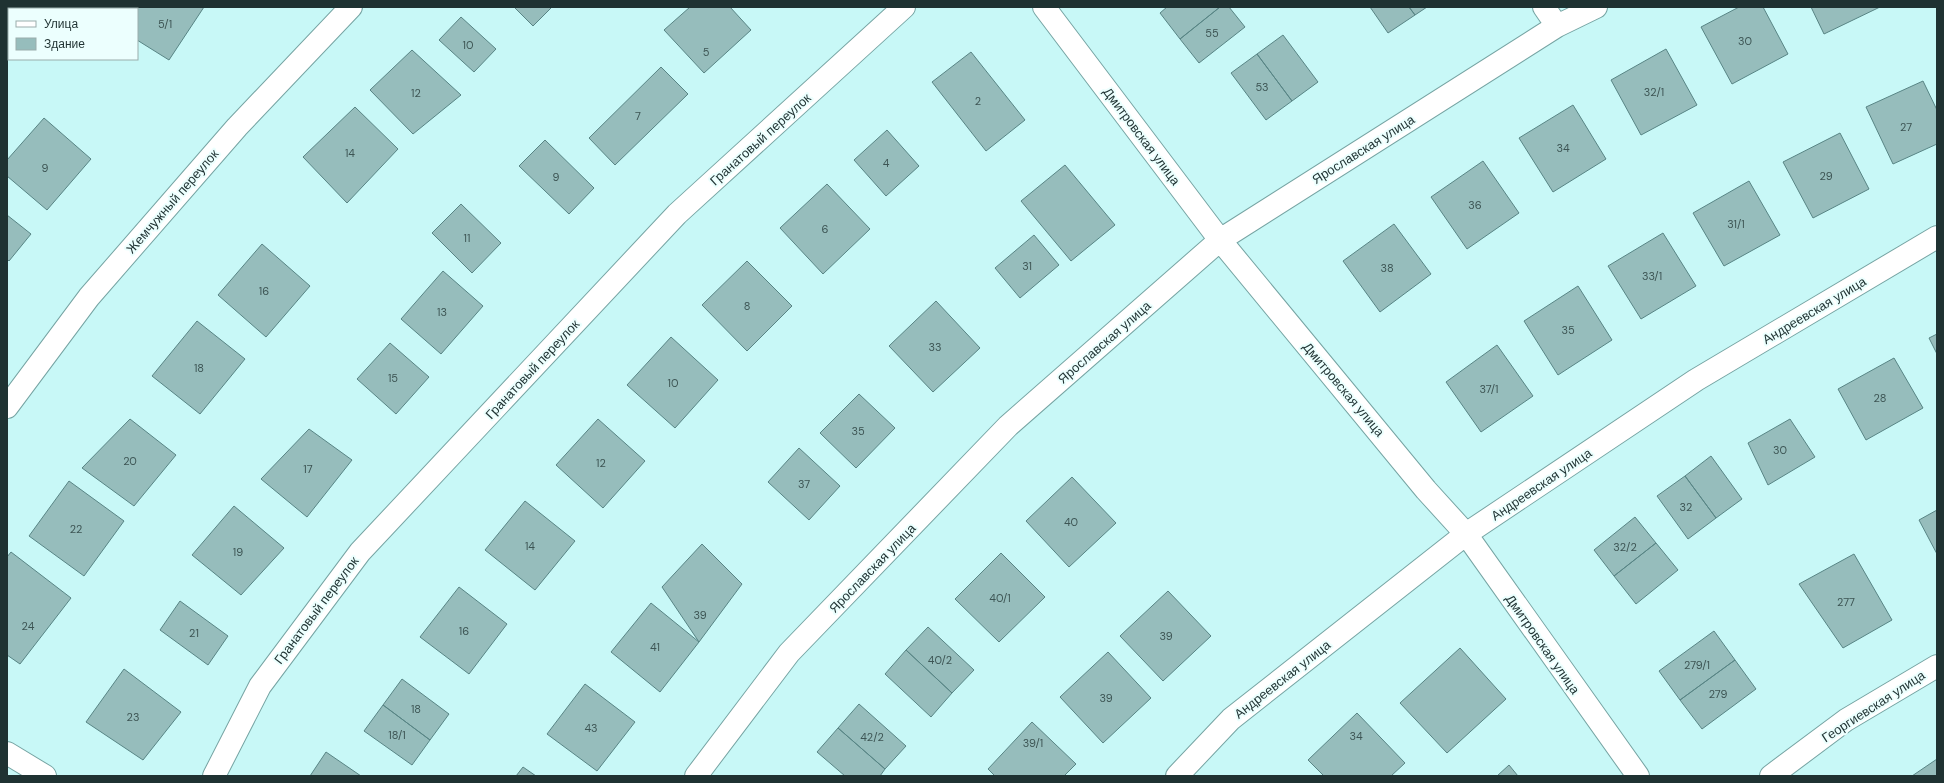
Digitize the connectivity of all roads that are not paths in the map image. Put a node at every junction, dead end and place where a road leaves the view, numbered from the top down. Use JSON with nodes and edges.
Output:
{"nodes":[{"id":1,"x":351,"y":7,"type":"edge"},
{"id":2,"x":904,"y":7,"type":"edge"},
{"id":3,"x":1044,"y":7,"type":"edge"},
{"id":4,"x":1544,"y":7,"type":"edge"},
{"id":5,"x":1596,"y":7,"type":"edge"},
{"id":6,"x":1557,"y":26,"type":"junction"},
{"id":7,"x":1937,"y":237,"type":"edge"},
{"id":8,"x":1220,"y":240,"type":"junction"},
{"id":9,"x":7,"y":407,"type":"edge"},
{"id":10,"x":1466,"y":534,"type":"junction"},
{"id":11,"x":1937,"y":666,"type":"edge"},
{"id":12,"x":7,"y":753,"type":"edge"},
{"id":13,"x":46,"y":776,"type":"edge"},
{"id":14,"x":214,"y":776,"type":"edge"},
{"id":15,"x":696,"y":776,"type":"edge"},
{"id":16,"x":1177,"y":776,"type":"edge"},
{"id":17,"x":1638,"y":776,"type":"edge"},
{"id":18,"x":1772,"y":776,"type":"edge"}],
"edges":[{"from":1,"to":9,"type":"street","name":"Жемчужный переулок"},
{"from":2,"to":14,"type":"street","name":"Гранатовый переулок"},
{"from":3,"to":8,"type":"street","name":"Дмитровская улица"},
{"from":4,"to":6,"type":"street"},
{"from":5,"to":6,"type":"street","name":"Ярославская улица"},
{"from":6,"to":8,"type":"street","name":"Ярославская улица"},
{"from":7,"to":10,"type":"street","name":"Андреевская улица"},
{"from":8,"to":10,"type":"street","name":"Дмитровская улица"},
{"from":8,"to":15,"type":"street","name":"Ярославская улица"},
{"from":10,"to":16,"type":"street","name":"Андреевская улица"},
{"from":10,"to":17,"type":"street","name":"Дмитровская улица"},
{"from":11,"to":18,"type":"street","name":"Георгиевская улица"},
{"from":12,"to":13,"type":"street"}]}
